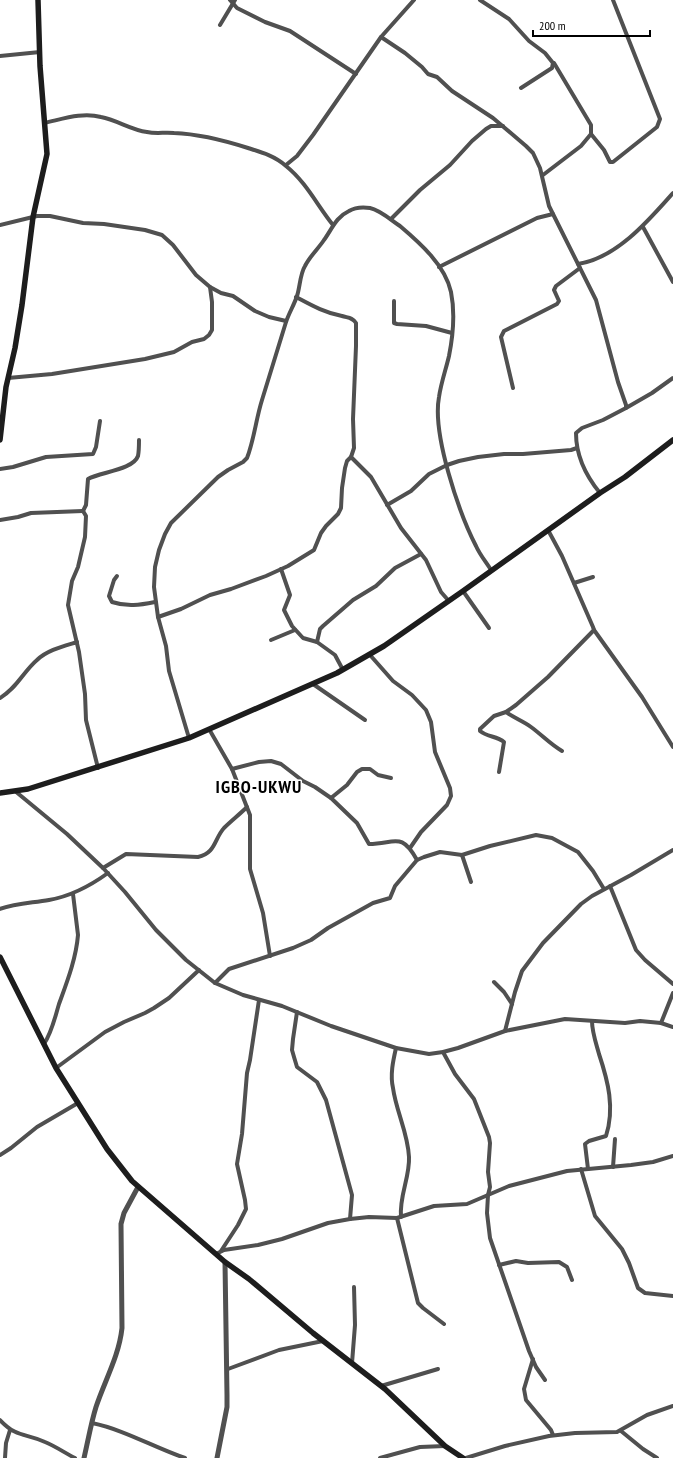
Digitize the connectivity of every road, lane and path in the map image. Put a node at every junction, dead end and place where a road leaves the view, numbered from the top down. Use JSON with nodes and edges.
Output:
{"nodes":[{"id":1,"x":38,"y":0,"type":"edge"},
{"id":2,"x":414,"y":0,"type":"edge"},
{"id":3,"x":480,"y":0,"type":"edge"},
{"id":4,"x":613,"y":0,"type":"edge"},
{"id":5,"x":233,"y":1,"type":"edge"},
{"id":6,"x":220,"y":25,"type":"dead end"},
{"id":7,"x":381,"y":38,"type":"junction"},
{"id":8,"x":40,"y":52,"type":"junction"},
{"id":9,"x":0,"y":56,"type":"edge"},
{"id":10,"x":554,"y":63,"type":"junction"},
{"id":11,"x":356,"y":74,"type":"junction"},
{"id":12,"x":521,"y":88,"type":"dead end"},
{"id":13,"x":44,"y":123,"type":"junction"},
{"id":14,"x":503,"y":126,"type":"junction"},
{"id":15,"x":591,"y":134,"type":"junction"},
{"id":16,"x":286,"y":165,"type":"junction"},
{"id":17,"x":543,"y":175,"type":"junction"},
{"id":18,"x":673,"y":192,"type":"edge"},
{"id":19,"x":552,"y":214,"type":"junction"},
{"id":20,"x":34,"y":217,"type":"junction"},
{"id":21,"x":391,"y":219,"type":"junction"},
{"id":22,"x":0,"y":225,"type":"edge"},
{"id":23,"x":333,"y":225,"type":"junction"},
{"id":24,"x":642,"y":226,"type":"junction"},
{"id":25,"x":579,"y":266,"type":"junction"},
{"id":26,"x":439,"y":267,"type":"junction"},
{"id":27,"x":673,"y":282,"type":"edge"},
{"id":28,"x":210,"y":287,"type":"junction"},
{"id":29,"x":296,"y":297,"type":"junction"},
{"id":30,"x":394,"y":301,"type":"dead end"},
{"id":31,"x":286,"y":322,"type":"junction"},
{"id":32,"x":452,"y":333,"type":"junction"},
{"id":33,"x":8,"y":378,"type":"junction"},
{"id":34,"x":673,"y":378,"type":"edge"},
{"id":35,"x":513,"y":388,"type":"dead end"},
{"id":36,"x":626,"y":408,"type":"junction"},
{"id":37,"x":100,"y":421,"type":"dead end"},
{"id":38,"x":0,"y":440,"type":"edge"},
{"id":39,"x":139,"y":440,"type":"dead end"},
{"id":40,"x":673,"y":440,"type":"edge"},
{"id":41,"x":577,"y":448,"type":"junction"},
{"id":42,"x":351,"y":457,"type":"junction"},
{"id":43,"x":447,"y":465,"type":"junction"},
{"id":44,"x":0,"y":469,"type":"edge"},
{"id":45,"x":600,"y":493,"type":"junction"},
{"id":46,"x":387,"y":506,"type":"junction"},
{"id":47,"x":83,"y":511,"type":"junction"},
{"id":48,"x":0,"y":520,"type":"edge"},
{"id":49,"x":548,"y":530,"type":"junction"},
{"id":50,"x":421,"y":554,"type":"junction"},
{"id":51,"x":281,"y":569,"type":"junction"},
{"id":52,"x":491,"y":570,"type":"junction"},
{"id":53,"x":117,"y":576,"type":"dead end"},
{"id":54,"x":593,"y":577,"type":"dead end"},
{"id":55,"x":574,"y":583,"type":"junction"},
{"id":56,"x":463,"y":591,"type":"junction"},
{"id":57,"x":448,"y":600,"type":"junction"},
{"id":58,"x":155,"y":602,"type":"junction"},
{"id":59,"x":158,"y":617,"type":"junction"},
{"id":60,"x":489,"y":628,"type":"dead end"},
{"id":61,"x":295,"y":630,"type":"junction"},
{"id":62,"x":594,"y":630,"type":"junction"},
{"id":63,"x":270,"y":640,"type":"dead end"},
{"id":64,"x":77,"y":642,"type":"junction"},
{"id":65,"x":317,"y":642,"type":"junction"},
{"id":66,"x":370,"y":655,"type":"junction"},
{"id":67,"x":343,"y":670,"type":"junction"},
{"id":68,"x":313,"y":684,"type":"junction"},
{"id":69,"x":0,"y":698,"type":"edge"},
{"id":70,"x":506,"y":712,"type":"junction"},
{"id":71,"x":365,"y":720,"type":"dead end"},
{"id":72,"x":209,"y":730,"type":"junction"},
{"id":73,"x":190,"y":738,"type":"junction"},
{"id":74,"x":673,"y":747,"type":"edge"},
{"id":75,"x":562,"y":751,"type":"dead end"},
{"id":76,"x":98,"y":768,"type":"junction"},
{"id":77,"x":232,"y":769,"type":"junction"},
{"id":78,"x":499,"y":772,"type":"dead end"},
{"id":79,"x":391,"y":778,"type":"dead end"},
{"id":80,"x":15,"y":791,"type":"junction"},
{"id":81,"x":0,"y":793,"type":"edge"},
{"id":82,"x":331,"y":798,"type":"junction"},
{"id":83,"x":247,"y":807,"type":"junction"},
{"id":84,"x":410,"y":848,"type":"junction"},
{"id":85,"x":673,"y":850,"type":"edge"},
{"id":86,"x":462,"y":855,"type":"junction"},
{"id":87,"x":417,"y":860,"type":"junction"},
{"id":88,"x":103,"y":868,"type":"junction"},
{"id":89,"x":108,"y":873,"type":"junction"},
{"id":90,"x":471,"y":882,"type":"dead end"},
{"id":91,"x":610,"y":886,"type":"junction"},
{"id":92,"x":604,"y":889,"type":"junction"},
{"id":93,"x":73,"y":894,"type":"junction"},
{"id":94,"x":0,"y":909,"type":"edge"},
{"id":95,"x":270,"y":956,"type":"junction"},
{"id":96,"x":0,"y":957,"type":"edge"},
{"id":97,"x":199,"y":970,"type":"junction"},
{"id":98,"x":494,"y":982,"type":"dead end"},
{"id":99,"x":215,"y":983,"type":"junction"},
{"id":100,"x":673,"y":984,"type":"edge"},
{"id":101,"x":673,"y":993,"type":"edge"},
{"id":102,"x":259,"y":1000,"type":"junction"},
{"id":103,"x":512,"y":1004,"type":"junction"},
{"id":104,"x":297,"y":1012,"type":"junction"},
{"id":105,"x":592,"y":1021,"type":"junction"},
{"id":106,"x":661,"y":1023,"type":"junction"},
{"id":107,"x":673,"y":1027,"type":"edge"},
{"id":108,"x":505,"y":1031,"type":"junction"},
{"id":109,"x":44,"y":1044,"type":"junction"},
{"id":110,"x":396,"y":1048,"type":"junction"},
{"id":111,"x":443,"y":1052,"type":"junction"},
{"id":112,"x":56,"y":1068,"type":"junction"},
{"id":113,"x":78,"y":1103,"type":"junction"},
{"id":114,"x":615,"y":1139,"type":"dead end"},
{"id":115,"x":0,"y":1155,"type":"edge"},
{"id":116,"x":673,"y":1156,"type":"edge"},
{"id":117,"x":613,"y":1167,"type":"junction"},
{"id":118,"x":581,"y":1169,"type":"junction"},
{"id":119,"x":588,"y":1169,"type":"junction"},
{"id":120,"x":138,"y":1187,"type":"junction"},
{"id":121,"x":488,"y":1195,"type":"junction"},
{"id":122,"x":399,"y":1218,"type":"junction"},
{"id":123,"x":350,"y":1219,"type":"junction"},
{"id":124,"x":218,"y":1252,"type":"junction"},
{"id":125,"x":225,"y":1262,"type":"junction"},
{"id":126,"x":499,"y":1265,"type":"junction"},
{"id":127,"x":572,"y":1280,"type":"dead end"},
{"id":128,"x":354,"y":1287,"type":"dead end"},
{"id":129,"x":673,"y":1296,"type":"edge"},
{"id":130,"x":444,"y":1324,"type":"dead end"},
{"id":131,"x":323,"y":1341,"type":"junction"},
{"id":132,"x":533,"y":1359,"type":"junction"},
{"id":133,"x":352,"y":1363,"type":"junction"},
{"id":134,"x":228,"y":1369,"type":"junction"},
{"id":135,"x":438,"y":1369,"type":"dead end"},
{"id":136,"x":545,"y":1380,"type":"dead end"},
{"id":137,"x":381,"y":1386,"type":"junction"},
{"id":138,"x":673,"y":1406,"type":"edge"},
{"id":139,"x":0,"y":1420,"type":"edge"},
{"id":140,"x":92,"y":1423,"type":"junction"},
{"id":141,"x":10,"y":1430,"type":"junction"},
{"id":142,"x":621,"y":1431,"type":"junction"},
{"id":143,"x":553,"y":1435,"type":"junction"},
{"id":144,"x":445,"y":1446,"type":"junction"},
{"id":145,"x":5,"y":1458,"type":"edge"},
{"id":146,"x":75,"y":1458,"type":"edge"},
{"id":147,"x":84,"y":1458,"type":"edge"},
{"id":148,"x":185,"y":1458,"type":"edge"},
{"id":149,"x":216,"y":1458,"type":"edge"},
{"id":150,"x":380,"y":1458,"type":"edge"},
{"id":151,"x":464,"y":1458,"type":"edge"},
{"id":152,"x":657,"y":1458,"type":"edge"}],
"edges":[{"from":1,"to":8,"type":"main road"},
{"from":2,"to":7,"type":"street"},
{"from":3,"to":10,"type":"street"},
{"from":4,"to":15,"type":"street"},
{"from":5,"to":6,"type":"street"},
{"from":5,"to":11,"type":"street"},
{"from":7,"to":11,"type":"street"},
{"from":7,"to":14,"type":"street"},
{"from":8,"to":9,"type":"street"},
{"from":8,"to":13,"type":"main road"},
{"from":10,"to":12,"type":"street"},
{"from":10,"to":15,"type":"street"},
{"from":11,"to":16,"type":"street"},
{"from":13,"to":16,"type":"street"},
{"from":13,"to":20,"type":"main road"},
{"from":14,"to":17,"type":"street"},
{"from":14,"to":21,"type":"street"},
{"from":15,"to":17,"type":"street"},
{"from":16,"to":23,"type":"street"},
{"from":17,"to":19,"type":"street"},
{"from":18,"to":24,"type":"street"},
{"from":19,"to":25,"type":"street"},
{"from":19,"to":26,"type":"street"},
{"from":20,"to":22,"type":"street"},
{"from":20,"to":28,"type":"street"},
{"from":20,"to":33,"type":"main road"},
{"from":21,"to":23,"type":"street"},
{"from":21,"to":26,"type":"street"},
{"from":23,"to":29,"type":"street"},
{"from":24,"to":25,"type":"street"},
{"from":24,"to":27,"type":"street"},
{"from":25,"to":35,"type":"street"},
{"from":25,"to":36,"type":"street"},
{"from":26,"to":32,"type":"street"},
{"from":28,"to":31,"type":"street"},
{"from":28,"to":33,"type":"street"},
{"from":29,"to":31,"type":"street"},
{"from":29,"to":42,"type":"street"},
{"from":30,"to":32,"type":"street"},
{"from":31,"to":58,"type":"street"},
{"from":32,"to":43,"type":"street"},
{"from":33,"to":38,"type":"main road"},
{"from":34,"to":36,"type":"street"},
{"from":36,"to":41,"type":"street"},
{"from":37,"to":44,"type":"street"},
{"from":39,"to":47,"type":"street"},
{"from":40,"to":45,"type":"main road"},
{"from":41,"to":43,"type":"street"},
{"from":41,"to":45,"type":"street"},
{"from":42,"to":46,"type":"street"},
{"from":42,"to":51,"type":"street"},
{"from":43,"to":46,"type":"street"},
{"from":43,"to":52,"type":"street"},
{"from":45,"to":49,"type":"main road"},
{"from":46,"to":50,"type":"street"},
{"from":47,"to":48,"type":"street"},
{"from":47,"to":64,"type":"street"},
{"from":49,"to":52,"type":"main road"},
{"from":49,"to":55,"type":"street"},
{"from":50,"to":57,"type":"street"},
{"from":50,"to":65,"type":"street"},
{"from":51,"to":59,"type":"street"},
{"from":51,"to":61,"type":"street"},
{"from":52,"to":56,"type":"main road"},
{"from":53,"to":58,"type":"street"},
{"from":54,"to":55,"type":"street"},
{"from":55,"to":62,"type":"street"},
{"from":56,"to":57,"type":"main road"},
{"from":56,"to":60,"type":"street"},
{"from":57,"to":66,"type":"main road"},
{"from":58,"to":59,"type":"street"},
{"from":59,"to":73,"type":"street"},
{"from":61,"to":63,"type":"street"},
{"from":61,"to":65,"type":"street"},
{"from":62,"to":70,"type":"street"},
{"from":62,"to":74,"type":"street"},
{"from":64,"to":69,"type":"street"},
{"from":64,"to":76,"type":"street"},
{"from":65,"to":67,"type":"street"},
{"from":66,"to":67,"type":"main road"},
{"from":66,"to":84,"type":"street"},
{"from":67,"to":68,"type":"main road"},
{"from":68,"to":71,"type":"street"},
{"from":68,"to":72,"type":"main road"},
{"from":70,"to":75,"type":"street"},
{"from":70,"to":78,"type":"street"},
{"from":72,"to":73,"type":"main road"},
{"from":72,"to":77,"type":"street"},
{"from":73,"to":76,"type":"main road"},
{"from":76,"to":80,"type":"main road"},
{"from":77,"to":82,"type":"street"},
{"from":77,"to":83,"type":"street"},
{"from":79,"to":82,"type":"street"},
{"from":80,"to":81,"type":"main road"},
{"from":80,"to":88,"type":"street"},
{"from":82,"to":84,"type":"street"},
{"from":83,"to":88,"type":"street"},
{"from":83,"to":95,"type":"street"},
{"from":84,"to":87,"type":"street"},
{"from":85,"to":91,"type":"street"},
{"from":86,"to":87,"type":"street"},
{"from":86,"to":90,"type":"street"},
{"from":86,"to":92,"type":"street"},
{"from":87,"to":95,"type":"street"},
{"from":88,"to":89,"type":"street"},
{"from":89,"to":93,"type":"street"},
{"from":89,"to":97,"type":"street"},
{"from":91,"to":92,"type":"street"},
{"from":91,"to":100,"type":"street"},
{"from":92,"to":103,"type":"street"},
{"from":93,"to":94,"type":"street"},
{"from":93,"to":109,"type":"street"},
{"from":95,"to":99,"type":"street"},
{"from":96,"to":109,"type":"main road"},
{"from":97,"to":99,"type":"street"},
{"from":97,"to":112,"type":"street"},
{"from":98,"to":103,"type":"street"},
{"from":99,"to":102,"type":"street"},
{"from":101,"to":106,"type":"street"},
{"from":102,"to":104,"type":"street"},
{"from":102,"to":124,"type":"street"},
{"from":103,"to":108,"type":"street"},
{"from":104,"to":110,"type":"street"},
{"from":104,"to":123,"type":"street"},
{"from":105,"to":106,"type":"street"},
{"from":105,"to":108,"type":"street"},
{"from":105,"to":119,"type":"street"},
{"from":106,"to":107,"type":"street"},
{"from":108,"to":111,"type":"street"},
{"from":109,"to":112,"type":"main road"},
{"from":110,"to":111,"type":"street"},
{"from":110,"to":122,"type":"street"},
{"from":111,"to":121,"type":"street"},
{"from":112,"to":113,"type":"main road"},
{"from":113,"to":115,"type":"street"},
{"from":113,"to":120,"type":"main road"},
{"from":114,"to":117,"type":"street"},
{"from":116,"to":117,"type":"street"},
{"from":117,"to":119,"type":"street"},
{"from":118,"to":119,"type":"street"},
{"from":118,"to":121,"type":"street"},
{"from":118,"to":129,"type":"street"},
{"from":120,"to":124,"type":"main road"},
{"from":120,"to":140,"type":"street"},
{"from":121,"to":122,"type":"street"},
{"from":121,"to":126,"type":"street"},
{"from":122,"to":123,"type":"street"},
{"from":122,"to":130,"type":"street"},
{"from":123,"to":124,"type":"street"},
{"from":124,"to":125,"type":"main road"},
{"from":125,"to":131,"type":"main road"},
{"from":125,"to":134,"type":"street"},
{"from":126,"to":127,"type":"street"},
{"from":126,"to":132,"type":"street"},
{"from":128,"to":133,"type":"street"},
{"from":131,"to":133,"type":"main road"},
{"from":131,"to":134,"type":"street"},
{"from":132,"to":136,"type":"street"},
{"from":132,"to":143,"type":"street"},
{"from":133,"to":137,"type":"main road"},
{"from":134,"to":149,"type":"street"},
{"from":135,"to":137,"type":"street"},
{"from":137,"to":144,"type":"main road"},
{"from":138,"to":142,"type":"street"},
{"from":139,"to":141,"type":"street"},
{"from":140,"to":147,"type":"street"},
{"from":140,"to":148,"type":"street"},
{"from":141,"to":145,"type":"street"},
{"from":141,"to":146,"type":"street"},
{"from":142,"to":143,"type":"street"},
{"from":142,"to":152,"type":"street"},
{"from":143,"to":151,"type":"street"},
{"from":144,"to":150,"type":"street"},
{"from":144,"to":151,"type":"main road"}]}
